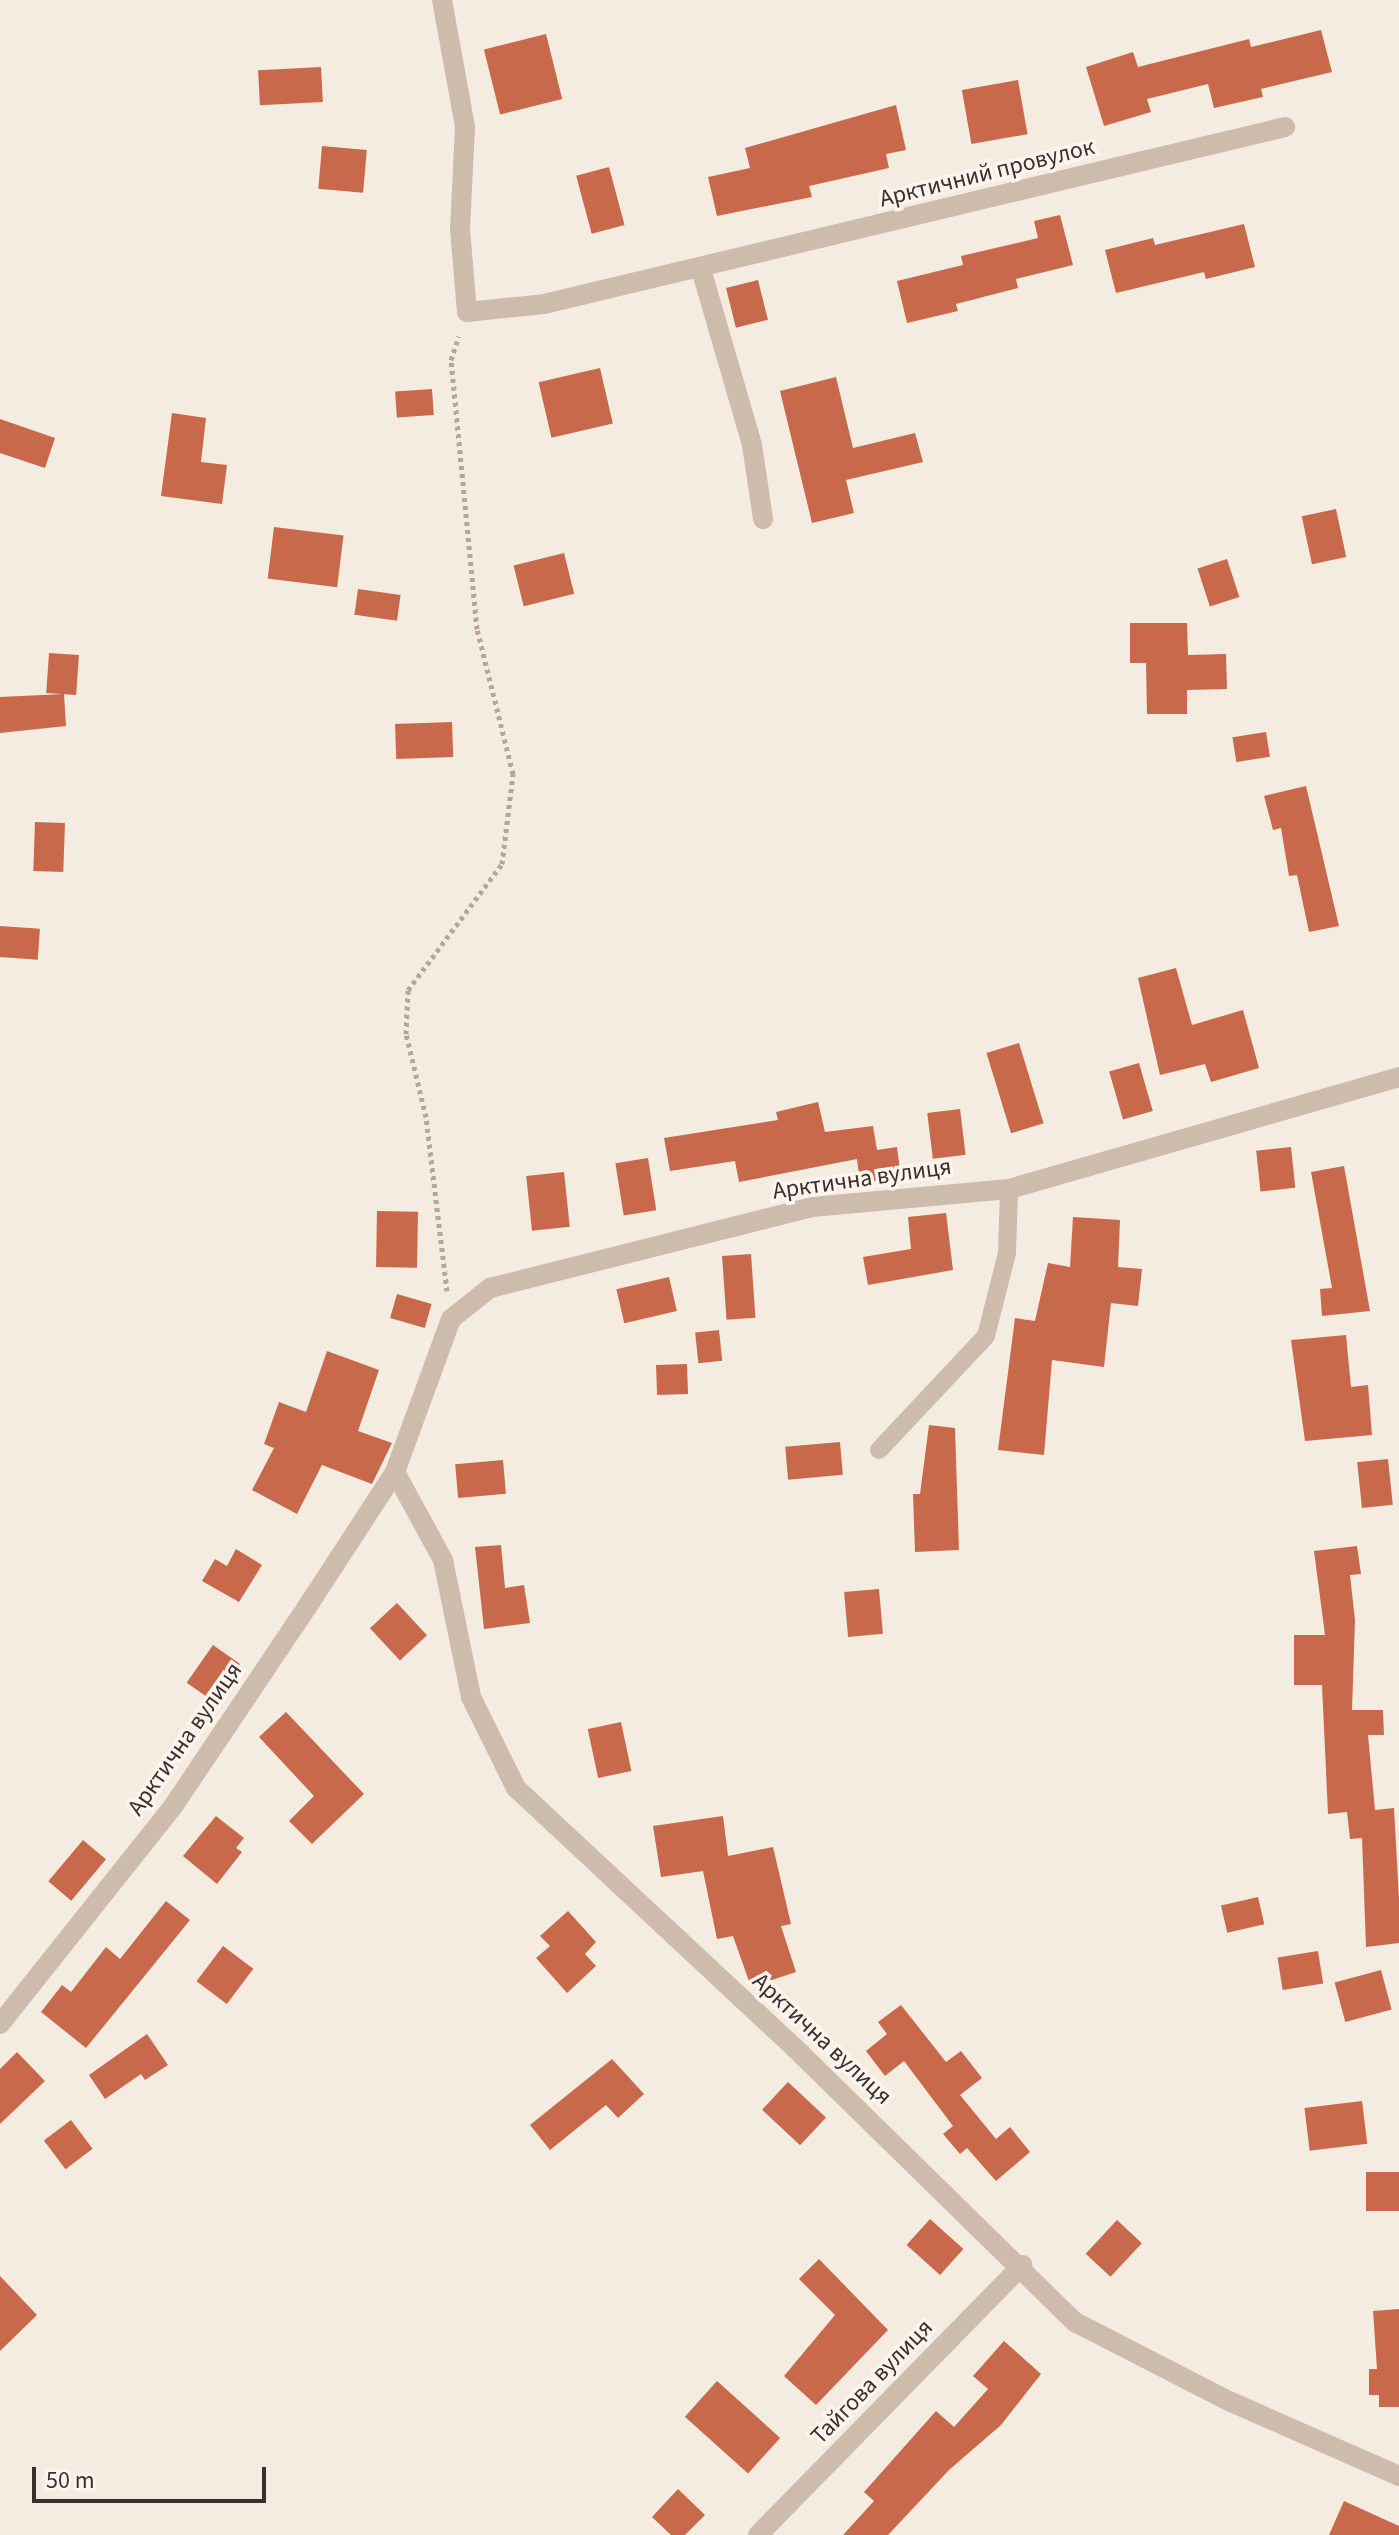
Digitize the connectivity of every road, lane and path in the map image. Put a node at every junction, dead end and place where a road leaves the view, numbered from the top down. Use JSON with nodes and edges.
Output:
{"nodes":[{"id":1,"x":442,"y":0,"type":"edge"},
{"id":2,"x":1285,"y":127,"type":"dead end"},
{"id":3,"x":701,"y":269,"type":"junction"},
{"id":4,"x":467,"y":312,"type":"junction"},
{"id":5,"x":763,"y":519,"type":"dead end"},
{"id":6,"x":1399,"y":1077,"type":"edge"},
{"id":7,"x":1009,"y":1189,"type":"junction"},
{"id":8,"x":451,"y":1319,"type":"junction"},
{"id":9,"x":879,"y":1450,"type":"dead end"},
{"id":10,"x":395,"y":1472,"type":"junction"},
{"id":11,"x":0,"y":2024,"type":"edge"},
{"id":12,"x":1022,"y":2265,"type":"junction"},
{"id":13,"x":1399,"y":2476,"type":"edge"},
{"id":14,"x":758,"y":2535,"type":"edge"}],
"edges":[{"from":1,"to":4,"type":"street"},
{"from":2,"to":3,"type":"street","name":"Арктичний провулок"},
{"from":3,"to":4,"type":"street","name":"Арктичний провулок"},
{"from":3,"to":5,"type":"street"},
{"from":4,"to":8,"type":"path"},
{"from":6,"to":7,"type":"street","name":"Арктична вулиця"},
{"from":7,"to":8,"type":"street","name":"Арктична вулиця"},
{"from":7,"to":9,"type":"lane"},
{"from":8,"to":10,"type":"street","name":"Арктична вулиця"},
{"from":10,"to":11,"type":"street","name":"Арктична вулиця"},
{"from":10,"to":12,"type":"street","name":"Арктична вулиця"},
{"from":12,"to":13,"type":"street","name":"Арктична вулиця"},
{"from":12,"to":14,"type":"street","name":"Тайгова вулиця"}]}
